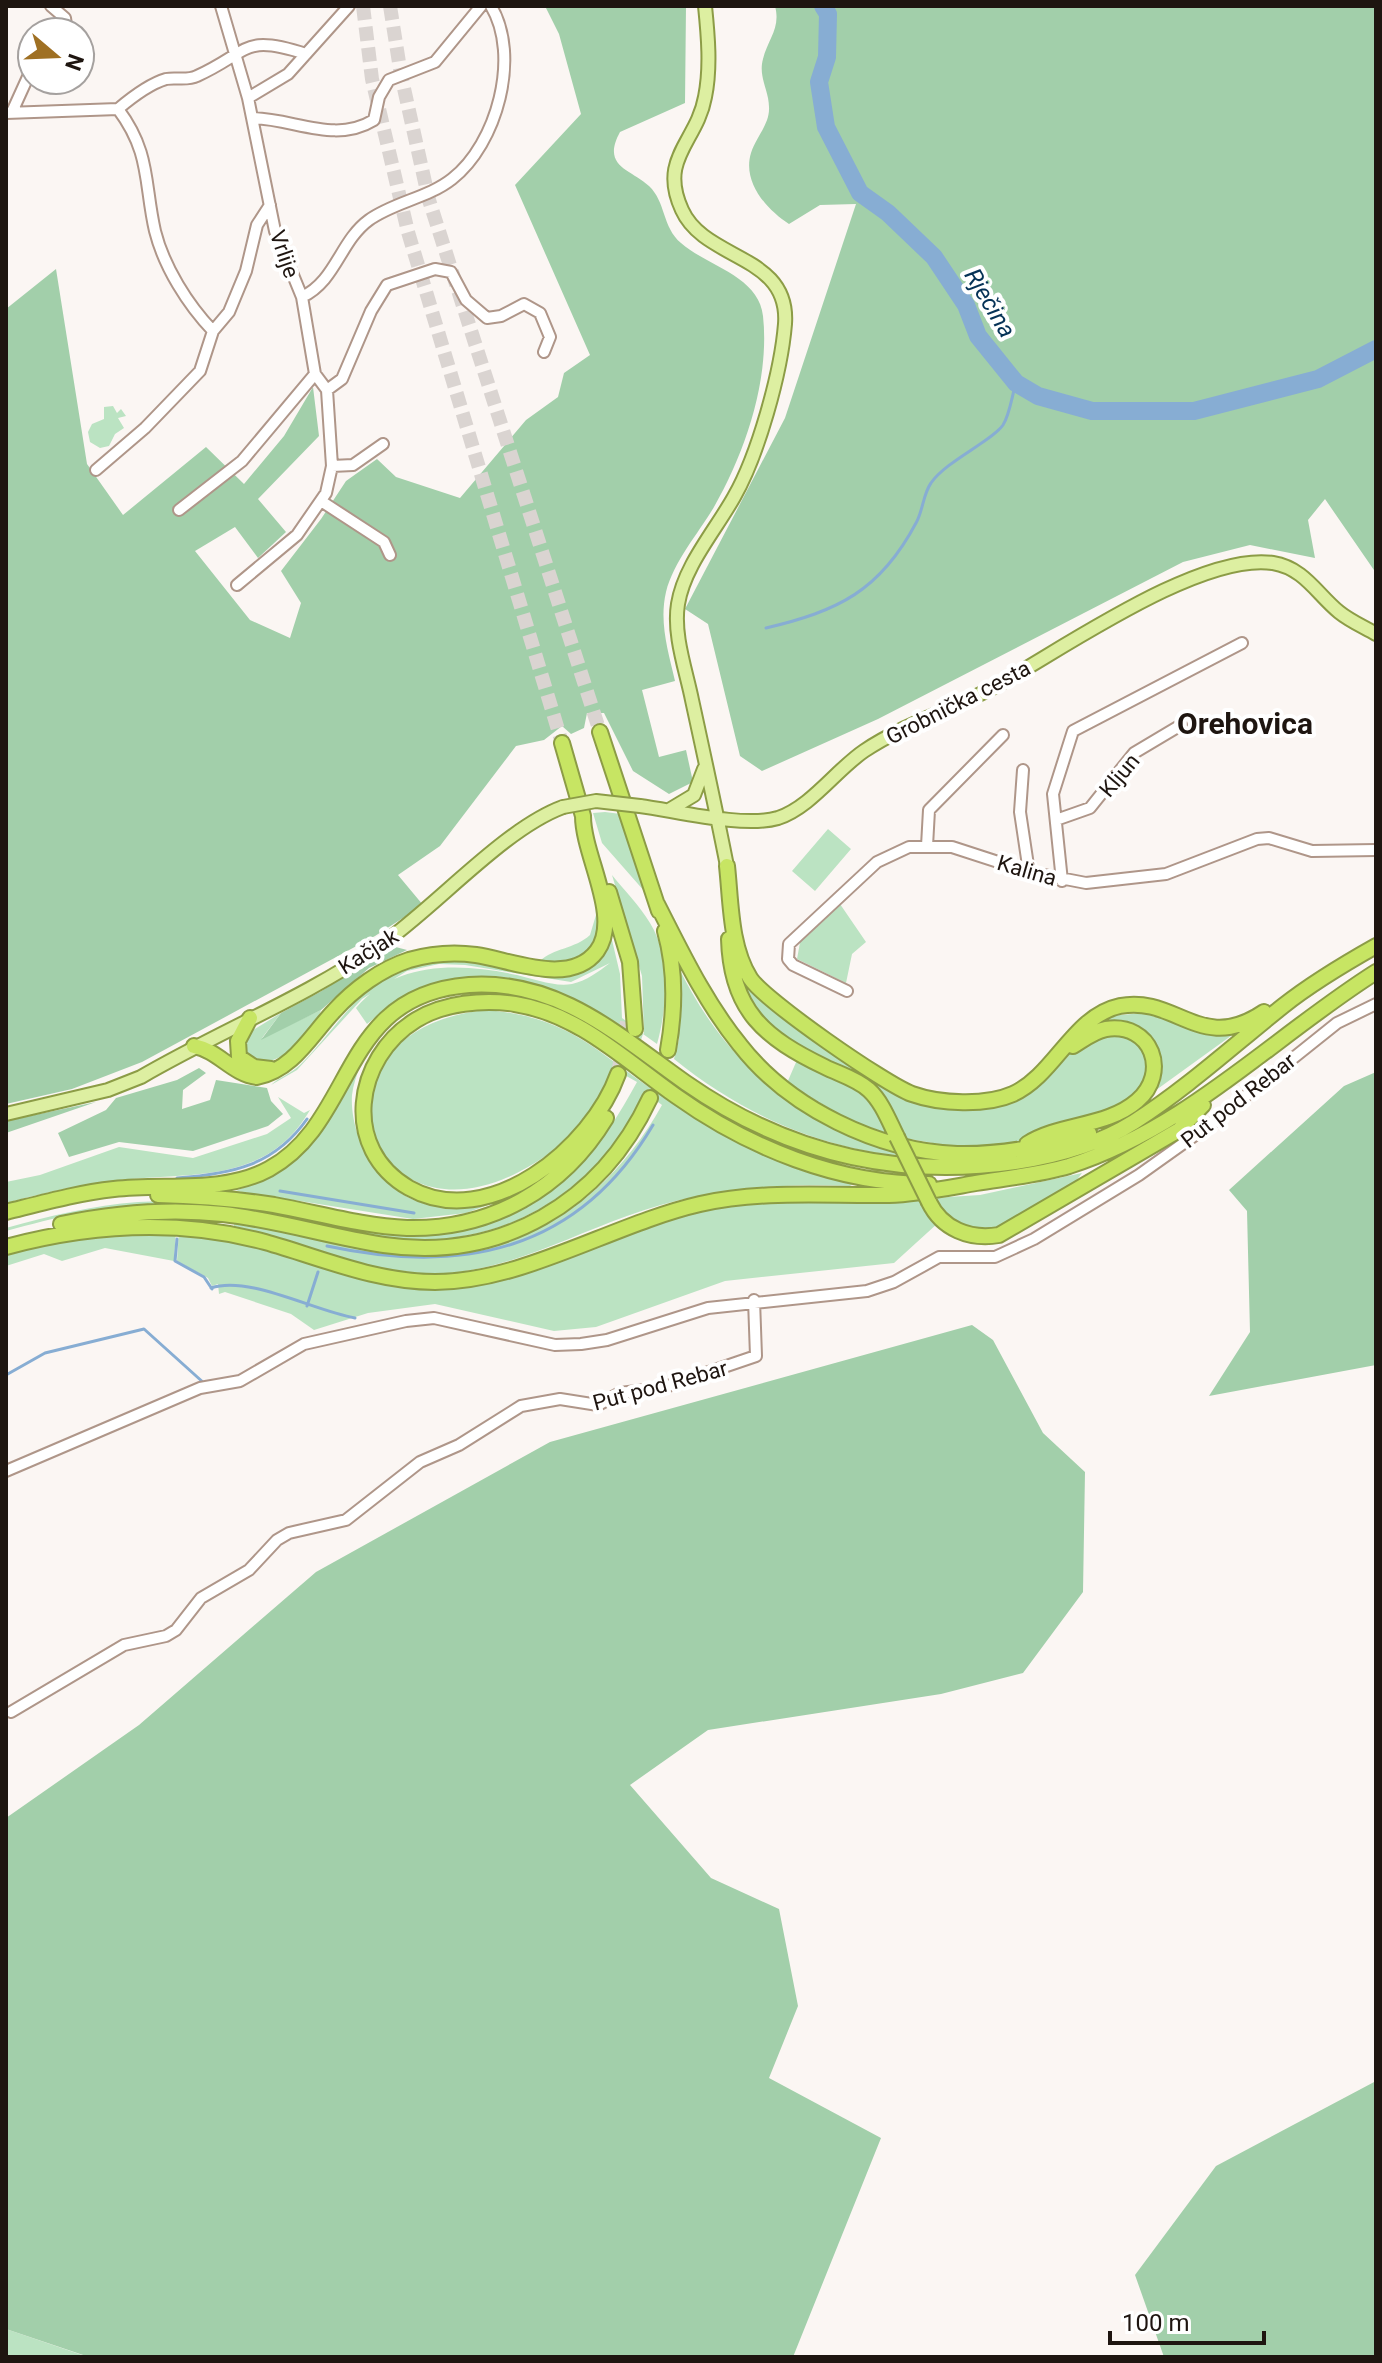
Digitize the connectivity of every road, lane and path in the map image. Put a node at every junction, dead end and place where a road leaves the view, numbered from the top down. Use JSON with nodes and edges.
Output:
{"nodes":[{"id":1,"x":221,"y":6,"type":"edge"},
{"id":2,"x":349,"y":6,"type":"edge"},
{"id":3,"x":481,"y":6,"type":"edge"},
{"id":4,"x":491,"y":6,"type":"edge"},
{"id":5,"x":705,"y":6,"type":"edge"},
{"id":6,"x":328,"y":8,"type":"edge"},
{"id":7,"x":337,"y":15,"type":"junction"},
{"id":8,"x":236,"y":51,"type":"junction"},
{"id":9,"x":306,"y":54,"type":"junction"},
{"id":10,"x":248,"y":98,"type":"junction"},
{"id":11,"x":118,"y":109,"type":"junction"},
{"id":12,"x":9,"y":112,"type":"edge"},
{"id":13,"x":252,"y":118,"type":"junction"},
{"id":14,"x":270,"y":205,"type":"junction"},
{"id":15,"x":302,"y":297,"type":"junction"},
{"id":16,"x":213,"y":331,"type":"junction"},
{"id":17,"x":544,"y":352,"type":"dead end"},
{"id":18,"x":315,"y":374,"type":"junction"},
{"id":19,"x":327,"y":390,"type":"junction"},
{"id":20,"x":383,"y":444,"type":"dead end"},
{"id":21,"x":332,"y":466,"type":"junction"},
{"id":22,"x":96,"y":470,"type":"dead end"},
{"id":23,"x":321,"y":501,"type":"junction"},
{"id":24,"x":179,"y":510,"type":"dead end"},
{"id":25,"x":390,"y":555,"type":"dead end"},
{"id":26,"x":237,"y":585,"type":"dead end"},
{"id":27,"x":1376,"y":634,"type":"edge"},
{"id":28,"x":1242,"y":643,"type":"dead end"},
{"id":29,"x":1181,"y":725,"type":"dead end"},
{"id":30,"x":600,"y":732,"type":"tunnel mouth"},
{"id":31,"x":1003,"y":735,"type":"dead end"},
{"id":32,"x":562,"y":743,"type":"tunnel mouth"},
{"id":33,"x":705,"y":762,"type":"junction"},
{"id":34,"x":1023,"y":770,"type":"dead end"},
{"id":35,"x":669,"y":810,"type":"junction"},
{"id":36,"x":583,"y":816,"type":"junction"},
{"id":37,"x":717,"y":816,"type":"junction"},
{"id":38,"x":1056,"y":820,"type":"junction"},
{"id":39,"x":927,"y":846,"type":"junction"},
{"id":40,"x":1376,"y":850,"type":"edge"},
{"id":41,"x":727,"y":866,"type":"joint"},
{"id":42,"x":1029,"y":872,"type":"junction"},
{"id":43,"x":1062,"y":881,"type":"junction"},
{"id":44,"x":657,"y":904,"type":"junction"},
{"id":45,"x":732,"y":911,"type":"junction"},
{"id":46,"x":1376,"y":946,"type":"edge"},
{"id":47,"x":1376,"y":972,"type":"edge"},
{"id":48,"x":847,"y":991,"type":"dead end"},
{"id":49,"x":1303,"y":992,"type":"junction"},
{"id":50,"x":1376,"y":1004,"type":"edge"},
{"id":51,"x":250,"y":1018,"type":"junction"},
{"id":52,"x":631,"y":1025,"type":"tunnel mouth"},
{"id":53,"x":194,"y":1046,"type":"junction"},
{"id":54,"x":668,"y":1050,"type":"dead end"},
{"id":55,"x":1059,"y":1054,"type":"junction"},
{"id":56,"x":275,"y":1070,"type":"junction"},
{"id":57,"x":1211,"y":1094,"type":"junction"},
{"id":58,"x":650,"y":1098,"type":"dead end"},
{"id":59,"x":1156,"y":1104,"type":"junction"},
{"id":60,"x":6,"y":1114,"type":"edge"},
{"id":61,"x":1019,"y":1149,"type":"junction"},
{"id":62,"x":977,"y":1183,"type":"junction"},
{"id":63,"x":6,"y":1212,"type":"edge"},
{"id":64,"x":6,"y":1220,"type":"edge"},
{"id":65,"x":6,"y":1238,"type":"edge"},
{"id":66,"x":6,"y":1247,"type":"edge"},
{"id":67,"x":754,"y":1300,"type":"junction"},
{"id":68,"x":6,"y":1471,"type":"edge"},
{"id":69,"x":11,"y":1712,"type":"dead end"}],
"edges":[{"from":1,"to":8,"type":"street","name":"Vrlije"},
{"from":2,"to":7,"type":"street"},
{"from":3,"to":13,"type":"street"},
{"from":4,"to":15,"type":"street"},
{"from":5,"to":33,"type":"main road"},
{"from":6,"to":7,"type":"street"},
{"from":7,"to":9,"type":"street"},
{"from":8,"to":9,"type":"street"},
{"from":8,"to":10,"type":"street","name":"Vrlije"},
{"from":8,"to":11,"type":"street"},
{"from":9,"to":10,"type":"street"},
{"from":10,"to":13,"type":"street","name":"Vrlije"},
{"from":11,"to":12,"type":"street"},
{"from":11,"to":16,"type":"street"},
{"from":13,"to":14,"type":"street","name":"Vrlije"},
{"from":14,"to":15,"type":"street","name":"Vrlije"},
{"from":14,"to":16,"type":"street"},
{"from":15,"to":18,"type":"street","name":"Vrlije"},
{"from":16,"to":22,"type":"street"},
{"from":17,"to":19,"type":"street"},
{"from":18,"to":19,"type":"street","name":"Vrlije"},
{"from":18,"to":24,"type":"street"},
{"from":19,"to":21,"type":"street"},
{"from":20,"to":21,"type":"street"},
{"from":21,"to":23,"type":"street"},
{"from":23,"to":25,"type":"street"},
{"from":23,"to":26,"type":"street"},
{"from":27,"to":37,"type":"main road","name":"Grobnička cesta"},
{"from":28,"to":38,"type":"street"},
{"from":29,"to":38,"type":"street","name":"Kljun"},
{"from":30,"to":44,"type":"highway"},
{"from":31,"to":39,"type":"street"},
{"from":32,"to":36,"type":"highway"},
{"from":33,"to":35,"type":"main road"},
{"from":33,"to":37,"type":"main road"},
{"from":34,"to":42,"type":"street"},
{"from":35,"to":37,"type":"main road","name":"Kačjak"},
{"from":35,"to":51,"type":"main road","name":"Kačjak","bridge":true},
{"from":36,"to":52,"type":"highway"},
{"from":36,"to":56,"type":"highway"},
{"from":37,"to":41,"type":"main road"},
{"from":38,"to":43,"type":"street"},
{"from":39,"to":42,"type":"street","name":"Kalina"},
{"from":39,"to":48,"type":"street","name":"Kalina"},
{"from":40,"to":43,"type":"street","name":"Kalina"},
{"from":41,"to":45,"type":"highway"},
{"from":42,"to":43,"type":"street","name":"Kalina"},
{"from":44,"to":54,"type":"highway"},
{"from":44,"to":61,"type":"highway"},
{"from":45,"to":55,"type":"highway"},
{"from":45,"to":57,"type":"highway","bridge":true},
{"from":46,"to":49,"type":"highway"},
{"from":47,"to":57,"type":"highway"},
{"from":49,"to":55,"type":"highway"},
{"from":49,"to":59,"type":"highway"},
{"from":50,"to":67,"type":"street","name":"Put pod Rebar"},
{"from":51,"to":53,"type":"main road","name":"Kačjak"},
{"from":51,"to":56,"type":"highway"},
{"from":53,"to":56,"type":"highway"},
{"from":53,"to":60,"type":"main road","name":"Kačjak"},
{"from":55,"to":61,"type":"highway"},
{"from":57,"to":62,"type":"highway"},
{"from":58,"to":65,"type":"highway"},
{"from":59,"to":61,"type":"highway"},
{"from":59,"to":63,"type":"highway"},
{"from":62,"to":64,"type":"highway"},
{"from":62,"to":66,"type":"highway"},
{"from":67,"to":68,"type":"street"},
{"from":67,"to":69,"type":"street","name":"Put pod Rebar"}]}
